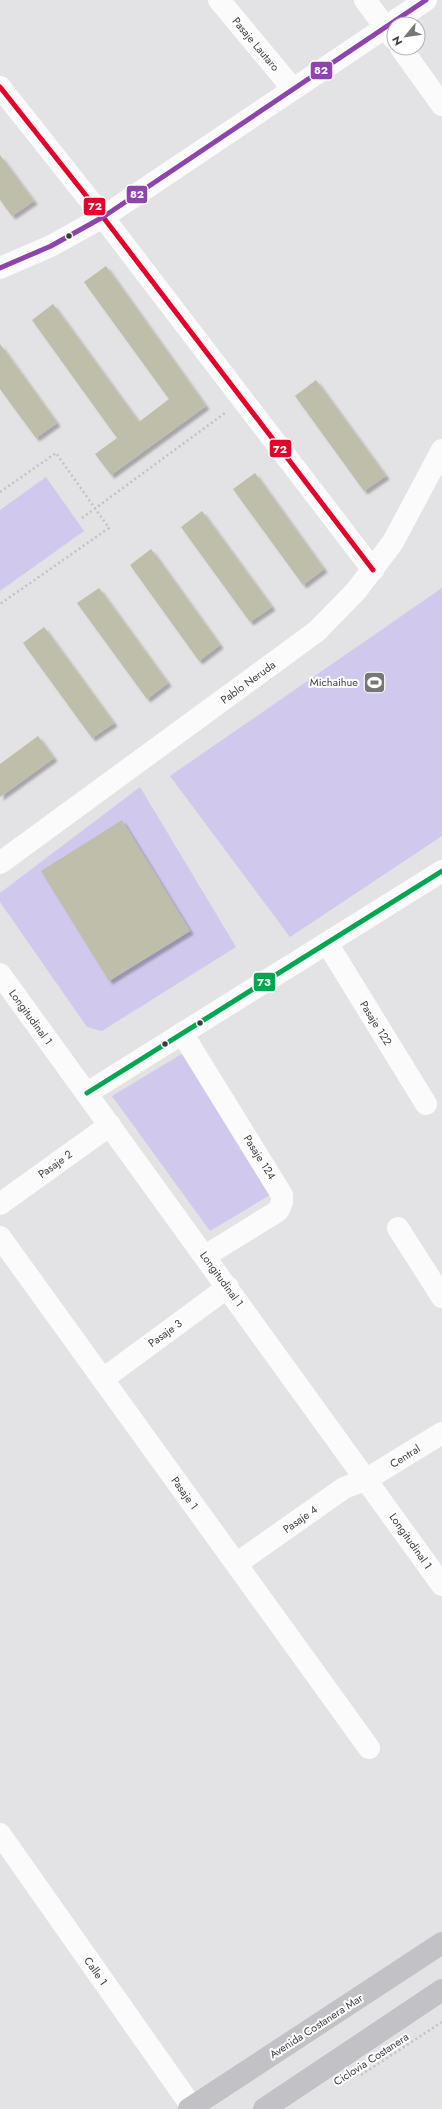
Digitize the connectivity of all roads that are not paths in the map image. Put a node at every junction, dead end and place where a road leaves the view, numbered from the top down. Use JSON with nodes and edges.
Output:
{"nodes":[{"id":1,"x":219,"y":0,"type":"edge"},
{"id":2,"x":365,"y":0,"type":"edge"},
{"id":3,"x":426,"y":0,"type":"edge"},
{"id":4,"x":409,"y":16,"type":"edge"},
{"id":5,"x":386,"y":28,"type":"edge"},
{"id":6,"x":386,"y":35,"type":"edge"},
{"id":7,"x":407,"y":56,"type":"edge"},
{"id":8,"x":0,"y":87,"type":"edge"},
{"id":9,"x":293,"y":89,"type":"junction"},
{"id":10,"x":442,"y":105,"type":"edge"},
{"id":11,"x":103,"y":217,"type":"junction"},
{"id":12,"x":0,"y":268,"type":"edge"},
{"id":13,"x":442,"y":450,"type":"edge"},
{"id":14,"x":373,"y":570,"type":"junction"},
{"id":15,"x":0,"y":863,"type":"edge"},
{"id":16,"x":442,"y":871,"type":"edge"},
{"id":17,"x":327,"y":943,"type":"junction"},
{"id":18,"x":0,"y":974,"type":"edge"},
{"id":19,"x":182,"y":1033,"type":"junction"},
{"id":20,"x":87,"y":1093,"type":"junction"},
{"id":21,"x":426,"y":1104,"type":"dead end"},
{"id":22,"x":110,"y":1125,"type":"junction"},
{"id":23,"x":0,"y":1204,"type":"edge"},
{"id":24,"x":398,"y":1228,"type":"dead end"},
{"id":25,"x":0,"y":1237,"type":"edge"},
{"id":26,"x":205,"y":1256,"type":"junction"},
{"id":27,"x":228,"y":1287,"type":"junction"},
{"id":28,"x":442,"y":1297,"type":"edge"},
{"id":29,"x":103,"y":1379,"type":"junction"},
{"id":30,"x":442,"y":1433,"type":"edge"},
{"id":31,"x":367,"y":1479,"type":"junction"},
{"id":32,"x":236,"y":1564,"type":"junction"},
{"id":33,"x":442,"y":1585,"type":"edge"},
{"id":34,"x":369,"y":1748,"type":"dead end"},
{"id":35,"x":0,"y":1834,"type":"edge"},
{"id":36,"x":442,"y":1943,"type":"edge"},
{"id":37,"x":442,"y":1990,"type":"edge"},
{"id":38,"x":190,"y":2108,"type":"edge"},
{"id":39,"x":264,"y":2109,"type":"edge"}],
"edges":[{"from":1,"to":9,"type":"street","name":"Pasaje Lautaro"},
{"from":2,"to":5,"type":"street"},
{"from":3,"to":4,"type":"street"},
{"from":6,"to":9,"type":"street"},
{"from":7,"to":10,"type":"street"},
{"from":8,"to":11,"type":"street"},
{"from":9,"to":11,"type":"street"},
{"from":11,"to":12,"type":"street"},
{"from":11,"to":14,"type":"street"},
{"from":13,"to":14,"type":"street","name":"Pablo Neruda"},
{"from":14,"to":15,"type":"street","name":"Pablo Neruda"},
{"from":16,"to":17,"type":"street"},
{"from":17,"to":19,"type":"street"},
{"from":17,"to":21,"type":"street","name":"Pasaje 122"},
{"from":18,"to":20,"type":"street","name":"Longitudinal 1"},
{"from":19,"to":20,"type":"street"},
{"from":19,"to":26,"type":"street","name":"Pasaje 124"},
{"from":20,"to":22,"type":"street","name":"Longitudinal 1"},
{"from":22,"to":23,"type":"street","name":"Pasaje 2"},
{"from":22,"to":26,"type":"street","name":"Longitudinal 1"},
{"from":24,"to":28,"type":"street"},
{"from":25,"to":29,"type":"street","name":"Pasaje 1"},
{"from":26,"to":27,"type":"street","name":"Longitudinal 1"},
{"from":27,"to":29,"type":"street","name":"Pasaje 3"},
{"from":27,"to":31,"type":"street","name":"Longitudinal 1"},
{"from":29,"to":32,"type":"street","name":"Pasaje 1"},
{"from":30,"to":31,"type":"street","name":"Central"},
{"from":31,"to":32,"type":"street","name":"Pasaje 4"},
{"from":31,"to":33,"type":"street","name":"Longitudinal 1"},
{"from":32,"to":34,"type":"street","name":"Pasaje 1"},
{"from":35,"to":38,"type":"street","name":"Calle 1"},
{"from":36,"to":38,"type":"main road","name":"Avenida Costanera Mar"},
{"from":37,"to":39,"type":"main road"}]}
